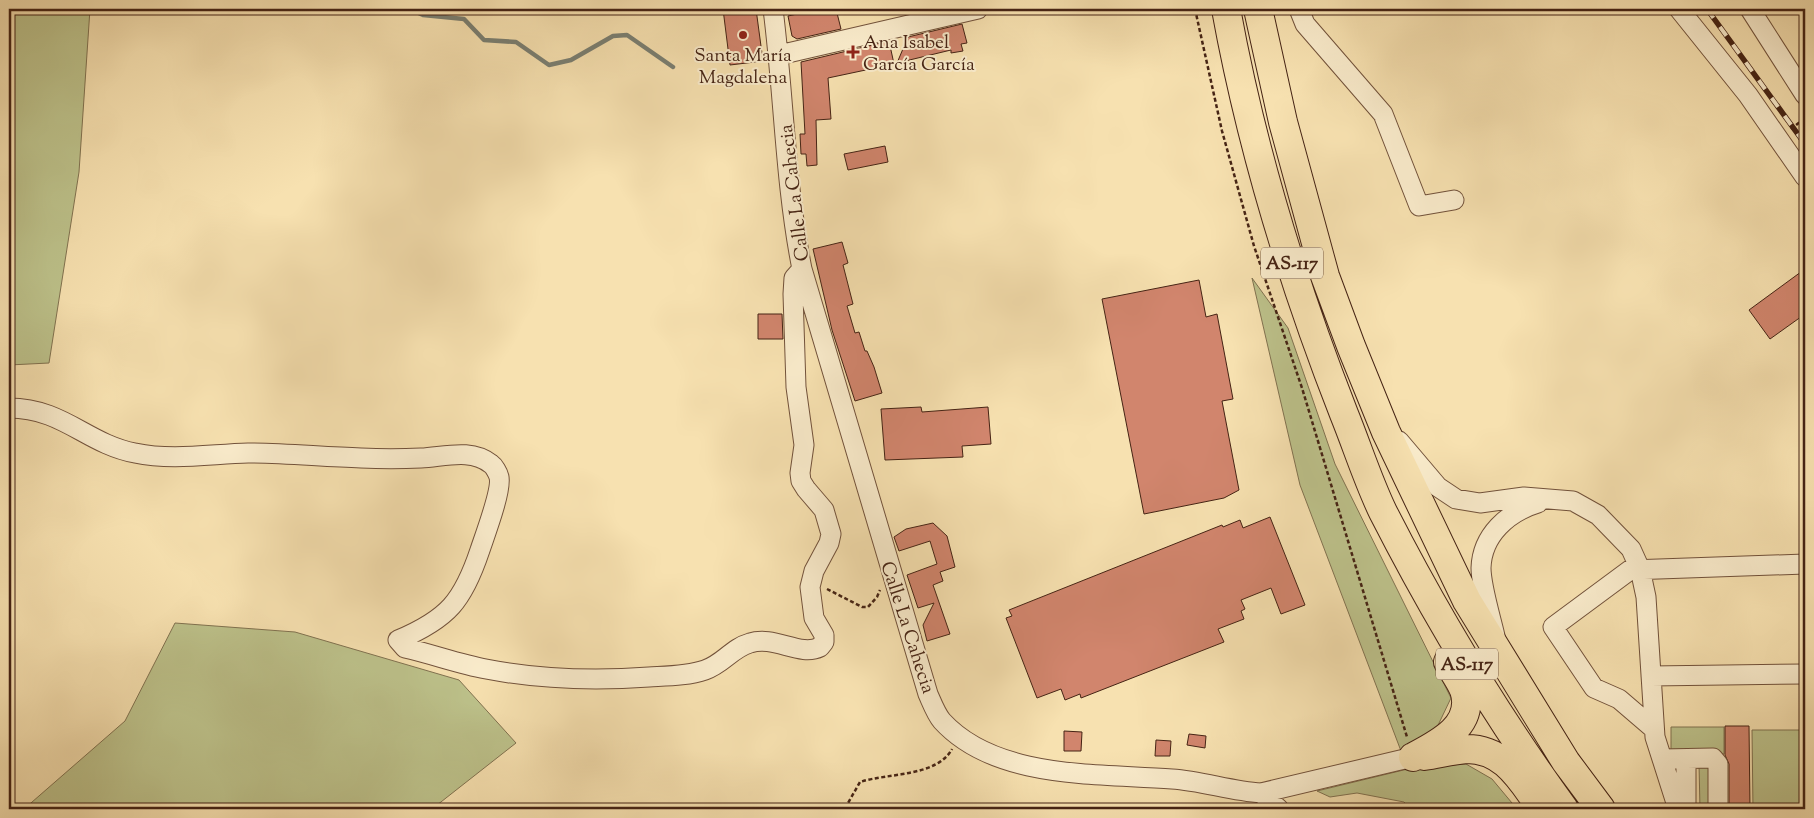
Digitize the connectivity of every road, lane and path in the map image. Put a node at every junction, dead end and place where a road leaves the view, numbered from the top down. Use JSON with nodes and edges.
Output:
{"nodes":[{"id":1,"x":772,"y":9,"type":"edge"},
{"id":2,"x":978,"y":9,"type":"edge"},
{"id":3,"x":1195,"y":9,"type":"edge"},
{"id":4,"x":1226,"y":9,"type":"edge"},
{"id":5,"x":1258,"y":9,"type":"edge"},
{"id":6,"x":1299,"y":9,"type":"edge"},
{"id":7,"x":1679,"y":9,"type":"edge"},
{"id":8,"x":1750,"y":9,"type":"edge"},
{"id":9,"x":779,"y":55,"type":"junction"},
{"id":10,"x":1802,"y":90,"type":"edge"},
{"id":11,"x":1805,"y":177,"type":"edge"},
{"id":12,"x":1454,"y":200,"type":"dead end"},
{"id":13,"x":802,"y":270,"type":"junction"},
{"id":14,"x":9,"y":408,"type":"edge"},
{"id":15,"x":1380,"y":417,"type":"junction"},
{"id":16,"x":1550,"y":499,"type":"junction"},
{"id":17,"x":1382,"y":510,"type":"junction"},
{"id":18,"x":1805,"y":564,"type":"edge"},
{"id":19,"x":1640,"y":569,"type":"junction"},
{"id":20,"x":891,"y":573,"type":"junction"},
{"id":21,"x":825,"y":587,"type":"dead end"},
{"id":22,"x":1499,"y":654,"type":"junction"},
{"id":23,"x":1805,"y":674,"type":"edge"},
{"id":24,"x":1651,"y":676,"type":"junction"},
{"id":25,"x":1654,"y":729,"type":"junction"},
{"id":26,"x":958,"y":736,"type":"junction"},
{"id":27,"x":1413,"y":757,"type":"junction"},
{"id":28,"x":1686,"y":758,"type":"junction"},
{"id":29,"x":1662,"y":759,"type":"junction"},
{"id":30,"x":1261,"y":793,"type":"junction"},
{"id":31,"x":848,"y":809,"type":"edge"},
{"id":32,"x":1279,"y":809,"type":"edge"},
{"id":33,"x":1542,"y":809,"type":"edge"},
{"id":34,"x":1564,"y":809,"type":"edge"},
{"id":35,"x":1600,"y":809,"type":"edge"},
{"id":36,"x":1678,"y":809,"type":"edge"},
{"id":37,"x":1686,"y":809,"type":"edge"},
{"id":38,"x":1718,"y":809,"type":"edge"}],
"edges":[{"from":1,"to":9,"type":"street","name":"Calle La Cahecia"},
{"from":2,"to":9,"type":"street"},
{"from":3,"to":27,"type":"path"},
{"from":4,"to":17,"type":"highway","number":"AS-117"},
{"from":5,"to":15,"type":"highway","number":"AS-117"},
{"from":6,"to":12,"type":"street"},
{"from":7,"to":11,"type":"street"},
{"from":8,"to":10,"type":"street"},
{"from":9,"to":13,"type":"street","name":"Calle La Cahecia"},
{"from":13,"to":14,"type":"street"},
{"from":13,"to":20,"type":"street","name":"Calle La Cahecia"},
{"from":15,"to":16,"type":"street"},
{"from":15,"to":22,"type":"highway","number":"AS-117"},
{"from":16,"to":19,"type":"street"},
{"from":16,"to":22,"type":"street"},
{"from":17,"to":27,"type":"highway"},
{"from":17,"to":34,"type":"highway","number":"AS-117"},
{"from":18,"to":19,"type":"street"},
{"from":19,"to":24,"type":"street"},
{"from":19,"to":25,"type":"street"},
{"from":20,"to":21,"type":"path"},
{"from":20,"to":26,"type":"street","name":"Calle La Cahecia"},
{"from":22,"to":35,"type":"highway","number":"AS-117"},
{"from":23,"to":24,"type":"street"},
{"from":24,"to":25,"type":"street"},
{"from":25,"to":29,"type":"street"},
{"from":26,"to":30,"type":"street","name":"Calle La Cahecia"},
{"from":26,"to":31,"type":"path"},
{"from":27,"to":30,"type":"street","name":"Calle La Cahecia"},
{"from":27,"to":33,"type":"highway"},
{"from":28,"to":29,"type":"street"},
{"from":28,"to":37,"type":"street"},
{"from":28,"to":38,"type":"street"},
{"from":29,"to":36,"type":"street"},
{"from":30,"to":32,"type":"street"}]}
